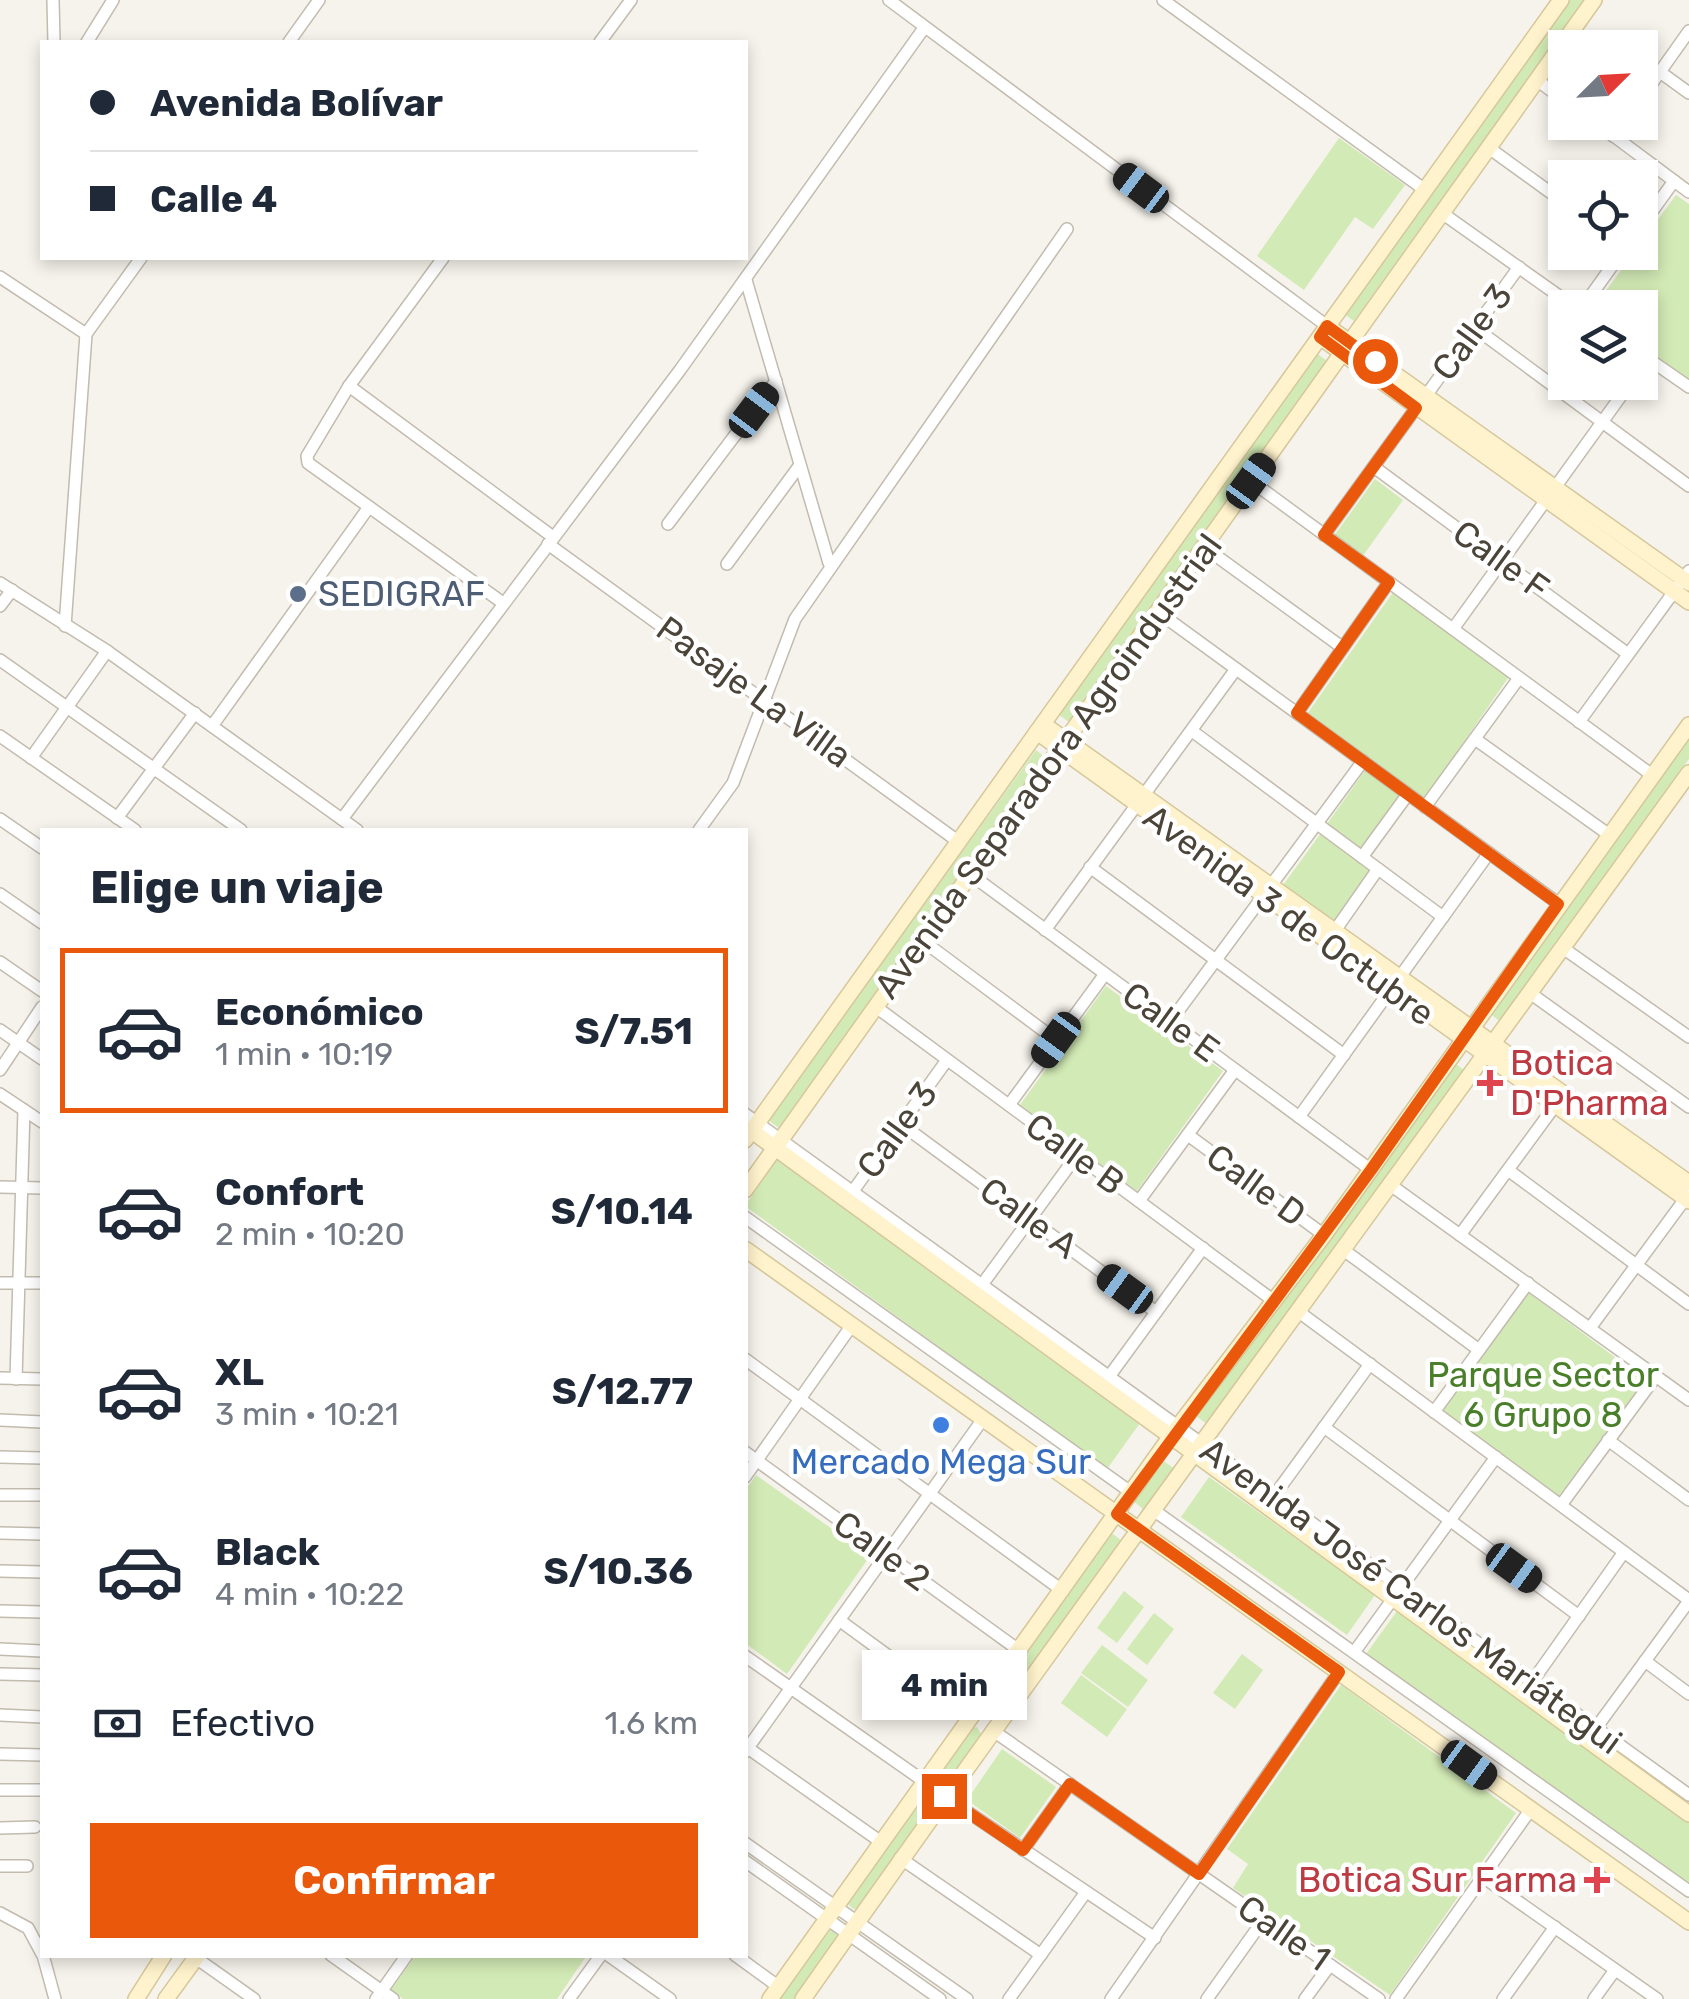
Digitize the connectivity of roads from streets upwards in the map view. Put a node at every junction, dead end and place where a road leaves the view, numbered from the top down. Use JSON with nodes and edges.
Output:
{"nodes":[{"id":1,"x":53,"y":0,"type":"edge"},
{"id":2,"x":113,"y":0,"type":"edge"},
{"id":3,"x":319,"y":0,"type":"edge"},
{"id":4,"x":630,"y":0,"type":"edge"},
{"id":5,"x":888,"y":0,"type":"edge"},
{"id":6,"x":1163,"y":0,"type":"edge"},
{"id":7,"x":1561,"y":0,"type":"edge"},
{"id":8,"x":1594,"y":0,"type":"edge"},
{"id":9,"x":924,"y":28,"type":"junction"},
{"id":10,"x":1689,"y":31,"type":"edge"},
{"id":11,"x":54,"y":40,"type":"edge"},
{"id":12,"x":88,"y":40,"type":"edge"},
{"id":13,"x":290,"y":40,"type":"edge"},
{"id":14,"x":601,"y":40,"type":"edge"},
{"id":15,"x":1660,"y":72,"type":"junction"},
{"id":16,"x":1658,"y":75,"type":"edge"},
{"id":17,"x":1537,"y":80,"type":"junction"},
{"id":18,"x":1548,"y":88,"type":"edge"},
{"id":19,"x":1689,"y":93,"type":"edge"},
{"id":20,"x":1618,"y":140,"type":"edge"},
{"id":21,"x":1489,"y":148,"type":"junction"},
{"id":22,"x":1674,"y":181,"type":"junction"},
{"id":23,"x":1425,"y":190,"type":"junction"},
{"id":24,"x":1548,"y":191,"type":"edge"},
{"id":25,"x":1689,"y":192,"type":"edge"},
{"id":26,"x":1658,"y":203,"type":"edge"},
{"id":27,"x":1442,"y":213,"type":"junction"},
{"id":28,"x":1066,"y":228,"type":"dead end"},
{"id":29,"x":140,"y":260,"type":"edge"},
{"id":30,"x":442,"y":260,"type":"edge"},
{"id":31,"x":1519,"y":267,"type":"junction"},
{"id":32,"x":1608,"y":270,"type":"edge"},
{"id":33,"x":0,"y":277,"type":"edge"},
{"id":34,"x":746,"y":280,"type":"junction"},
{"id":35,"x":1553,"y":290,"type":"edge"},
{"id":36,"x":1593,"y":290,"type":"edge"},
{"id":37,"x":1475,"y":328,"type":"junction"},
{"id":38,"x":1324,"y":332,"type":"junction"},
{"id":39,"x":86,"y":334,"type":"junction"},
{"id":40,"x":1346,"y":348,"type":"junction"},
{"id":41,"x":1658,"y":369,"type":"edge"},
{"id":42,"x":776,"y":381,"type":"junction"},
{"id":43,"x":349,"y":386,"type":"junction"},
{"id":44,"x":1689,"y":388,"type":"edge"},
{"id":45,"x":1618,"y":400,"type":"edge"},
{"id":46,"x":1421,"y":402,"type":"junction"},
{"id":47,"x":1602,"y":422,"type":"junction"},
{"id":48,"x":800,"y":465,"type":"junction"},
{"id":49,"x":1374,"y":467,"type":"junction"},
{"id":50,"x":1251,"y":481,"type":"junction"},
{"id":51,"x":1689,"y":486,"type":"edge"},
{"id":52,"x":1551,"y":494,"type":"junction"},
{"id":53,"x":369,"y":507,"type":"junction"},
{"id":54,"x":668,"y":524,"type":"dead end"},
{"id":55,"x":1324,"y":535,"type":"junction"},
{"id":56,"x":550,"y":541,"type":"junction"},
{"id":57,"x":1204,"y":547,"type":"junction"},
{"id":58,"x":1502,"y":561,"type":"junction"},
{"id":59,"x":829,"y":563,"type":"junction"},
{"id":60,"x":728,"y":564,"type":"dead end"},
{"id":61,"x":1684,"y":581,"type":"edge"},
{"id":62,"x":1389,"y":582,"type":"junction"},
{"id":63,"x":0,"y":583,"type":"edge"},
{"id":64,"x":12,"y":590,"type":"junction"},
{"id":65,"x":1689,"y":602,"type":"edge"},
{"id":66,"x":504,"y":603,"type":"junction"},
{"id":67,"x":0,"y":606,"type":"edge"},
{"id":68,"x":1158,"y":612,"type":"junction"},
{"id":69,"x":65,"y":626,"type":"junction"},
{"id":70,"x":1452,"y":629,"type":"junction"},
{"id":71,"x":1343,"y":648,"type":"junction"},
{"id":72,"x":107,"y":650,"type":"junction"},
{"id":73,"x":1628,"y":654,"type":"junction"},
{"id":74,"x":0,"y":660,"type":"edge"},
{"id":75,"x":1236,"y":668,"type":"junction"},
{"id":76,"x":1519,"y":678,"type":"junction"},
{"id":77,"x":768,"y":700,"type":"junction"},
{"id":78,"x":66,"y":708,"type":"junction"},
{"id":79,"x":195,"y":713,"type":"junction"},
{"id":80,"x":1297,"y":713,"type":"junction"},
{"id":81,"x":1579,"y":722,"type":"junction"},
{"id":82,"x":1689,"y":725,"type":"edge"},
{"id":83,"x":212,"y":726,"type":"junction"},
{"id":84,"x":1040,"y":728,"type":"junction"},
{"id":85,"x":1192,"y":731,"type":"junction"},
{"id":86,"x":0,"y":736,"type":"edge"},
{"id":87,"x":1475,"y":739,"type":"junction"},
{"id":88,"x":1063,"y":744,"type":"junction"},
{"id":89,"x":31,"y":758,"type":"junction"},
{"id":90,"x":1363,"y":761,"type":"junction"},
{"id":91,"x":152,"y":768,"type":"junction"},
{"id":92,"x":1689,"y":773,"type":"edge"},
{"id":93,"x":1652,"y":775,"type":"junction"},
{"id":94,"x":1408,"y":794,"type":"junction"},
{"id":95,"x":1138,"y":798,"type":"junction"},
{"id":96,"x":1426,"y":807,"type":"junction"},
{"id":97,"x":117,"y":818,"type":"junction"},
{"id":98,"x":0,"y":819,"type":"edge"},
{"id":99,"x":342,"y":819,"type":"junction"},
{"id":100,"x":1316,"y":823,"type":"junction"},
{"id":101,"x":132,"y":828,"type":"edge"},
{"id":102,"x":238,"y":828,"type":"edge"},
{"id":103,"x":354,"y":828,"type":"edge"},
{"id":104,"x":700,"y":828,"type":"edge"},
{"id":105,"x":1608,"y":834,"type":"junction"},
{"id":106,"x":959,"y":842,"type":"junction"},
{"id":107,"x":40,"y":847,"type":"edge"},
{"id":108,"x":1489,"y":853,"type":"junction"},
{"id":109,"x":1362,"y":858,"type":"junction"},
{"id":110,"x":1090,"y":867,"type":"junction"},
{"id":111,"x":1378,"y":869,"type":"junction"},
{"id":112,"x":970,"y":874,"type":"junction"},
{"id":113,"x":1267,"y":890,"type":"junction"},
{"id":114,"x":0,"y":894,"type":"edge"},
{"id":115,"x":1558,"y":904,"type":"junction"},
{"id":116,"x":1443,"y":918,"type":"junction"},
{"id":117,"x":40,"y":922,"type":"edge"},
{"id":118,"x":1046,"y":930,"type":"junction"},
{"id":119,"x":1334,"y":932,"type":"junction"},
{"id":120,"x":923,"y":941,"type":"junction"},
{"id":121,"x":1563,"y":948,"type":"junction"},
{"id":122,"x":1216,"y":960,"type":"junction"},
{"id":123,"x":0,"y":962,"type":"edge"},
{"id":124,"x":1105,"y":974,"type":"junction"},
{"id":125,"x":1395,"y":984,"type":"junction"},
{"id":126,"x":40,"y":990,"type":"edge"},
{"id":127,"x":1530,"y":993,"type":"junction"},
{"id":128,"x":876,"y":1007,"type":"junction"},
{"id":129,"x":40,"y":1010,"type":"edge"},
{"id":130,"x":1170,"y":1022,"type":"junction"},
{"id":131,"x":0,"y":1030,"type":"edge"},
{"id":132,"x":1466,"y":1035,"type":"junction"},
{"id":133,"x":1689,"y":1037,"type":"edge"},
{"id":134,"x":1056,"y":1040,"type":"junction"},
{"id":135,"x":17,"y":1041,"type":"junction"},
{"id":136,"x":1489,"y":1051,"type":"junction"},
{"id":137,"x":1344,"y":1055,"type":"junction"},
{"id":138,"x":40,"y":1058,"type":"edge"},
{"id":139,"x":948,"y":1060,"type":"junction"},
{"id":140,"x":0,"y":1070,"type":"edge"},
{"id":141,"x":1235,"y":1070,"type":"junction"},
{"id":142,"x":0,"y":1094,"type":"edge"},
{"id":143,"x":1009,"y":1105,"type":"junction"},
{"id":144,"x":1554,"y":1107,"type":"junction"},
{"id":145,"x":1689,"y":1107,"type":"edge"},
{"id":146,"x":24,"y":1110,"type":"junction"},
{"id":147,"x":1299,"y":1117,"type":"junction"},
{"id":148,"x":40,"y":1121,"type":"edge"},
{"id":149,"x":901,"y":1124,"type":"junction"},
{"id":150,"x":750,"y":1127,"type":"edge"},
{"id":151,"x":1188,"y":1134,"type":"junction"},
{"id":152,"x":778,"y":1144,"type":"junction"},
{"id":153,"x":1077,"y":1155,"type":"junction"},
{"id":154,"x":1371,"y":1170,"type":"junction"},
{"id":155,"x":1508,"y":1170,"type":"junction"},
{"id":156,"x":748,"y":1186,"type":"edge"},
{"id":157,"x":1392,"y":1186,"type":"junction"},
{"id":158,"x":0,"y":1188,"type":"edge"},
{"id":159,"x":22,"y":1188,"type":"junction"},
{"id":160,"x":40,"y":1188,"type":"edge"},
{"id":161,"x":1688,"y":1194,"type":"edge"},
{"id":162,"x":849,"y":1196,"type":"junction"},
{"id":163,"x":1139,"y":1201,"type":"junction"},
{"id":164,"x":748,"y":1219,"type":"edge"},
{"id":165,"x":1030,"y":1219,"type":"junction"},
{"id":166,"x":1324,"y":1235,"type":"junction"},
{"id":167,"x":1460,"y":1235,"type":"junction"},
{"id":168,"x":1203,"y":1248,"type":"junction"},
{"id":169,"x":1345,"y":1250,"type":"junction"},
{"id":170,"x":748,"y":1251,"type":"edge"},
{"id":171,"x":1636,"y":1265,"type":"junction"},
{"id":172,"x":0,"y":1283,"type":"edge"},
{"id":173,"x":40,"y":1283,"type":"edge"},
{"id":174,"x":18,"y":1284,"type":"junction"},
{"id":175,"x":1528,"y":1284,"type":"junction"},
{"id":176,"x":981,"y":1286,"type":"junction"},
{"id":177,"x":1274,"y":1301,"type":"junction"},
{"id":178,"x":1689,"y":1304,"type":"edge"},
{"id":179,"x":1156,"y":1312,"type":"junction"},
{"id":180,"x":1300,"y":1312,"type":"junction"},
{"id":181,"x":852,"y":1326,"type":"junction"},
{"id":182,"x":1590,"y":1328,"type":"junction"},
{"id":183,"x":1479,"y":1350,"type":"junction"},
{"id":184,"x":748,"y":1361,"type":"edge"},
{"id":185,"x":1370,"y":1364,"type":"junction"},
{"id":186,"x":1656,"y":1376,"type":"junction"},
{"id":187,"x":0,"y":1378,"type":"edge"},
{"id":188,"x":1108,"y":1378,"type":"junction"},
{"id":189,"x":16,"y":1379,"type":"junction"},
{"id":190,"x":40,"y":1379,"type":"edge"},
{"id":191,"x":800,"y":1399,"type":"junction"},
{"id":192,"x":1689,"y":1400,"type":"edge"},
{"id":193,"x":1434,"y":1412,"type":"junction"},
{"id":194,"x":983,"y":1419,"type":"junction"},
{"id":195,"x":0,"y":1420,"type":"edge"},
{"id":196,"x":40,"y":1422,"type":"edge"},
{"id":197,"x":1324,"y":1427,"type":"junction"},
{"id":198,"x":1175,"y":1432,"type":"junction"},
{"id":199,"x":1608,"y":1440,"type":"junction"},
{"id":200,"x":1197,"y":1448,"type":"junction"},
{"id":201,"x":748,"y":1454,"type":"edge"},
{"id":202,"x":0,"y":1457,"type":"edge"},
{"id":203,"x":1496,"y":1457,"type":"junction"},
{"id":204,"x":40,"y":1458,"type":"edge"},
{"id":205,"x":756,"y":1460,"type":"junction"},
{"id":206,"x":748,"y":1472,"type":"edge"},
{"id":207,"x":930,"y":1493,"type":"junction"},
{"id":208,"x":1132,"y":1493,"type":"junction"},
{"id":209,"x":0,"y":1495,"type":"edge"},
{"id":210,"x":40,"y":1495,"type":"edge"},
{"id":211,"x":1274,"y":1496,"type":"junction"},
{"id":212,"x":1689,"y":1500,"type":"edge"},
{"id":213,"x":1561,"y":1506,"type":"junction"},
{"id":214,"x":1152,"y":1509,"type":"junction"},
{"id":215,"x":1117,"y":1514,"type":"junction"},
{"id":216,"x":1450,"y":1521,"type":"junction"},
{"id":217,"x":1137,"y":1528,"type":"junction"},
{"id":218,"x":0,"y":1533,"type":"edge"},
{"id":219,"x":40,"y":1534,"type":"edge"},
{"id":220,"x":1624,"y":1552,"type":"junction"},
{"id":221,"x":886,"y":1554,"type":"junction"},
{"id":222,"x":0,"y":1571,"type":"edge"},
{"id":223,"x":40,"y":1572,"type":"edge"},
{"id":224,"x":1063,"y":1591,"type":"junction"},
{"id":225,"x":1398,"y":1594,"type":"junction"},
{"id":226,"x":1689,"y":1600,"type":"edge"},
{"id":227,"x":0,"y":1611,"type":"edge"},
{"id":228,"x":40,"y":1612,"type":"edge"},
{"id":229,"x":1579,"y":1616,"type":"junction"},
{"id":230,"x":839,"y":1620,"type":"junction"},
{"id":231,"x":0,"y":1649,"type":"edge"},
{"id":232,"x":40,"y":1651,"type":"edge"},
{"id":233,"x":1020,"y":1651,"type":"junction"},
{"id":234,"x":1355,"y":1651,"type":"junction"},
{"id":235,"x":748,"y":1658,"type":"edge"},
{"id":236,"x":1645,"y":1661,"type":"junction"},
{"id":237,"x":1339,"y":1672,"type":"junction"},
{"id":238,"x":0,"y":1674,"type":"edge"},
{"id":239,"x":40,"y":1675,"type":"edge"},
{"id":240,"x":1532,"y":1682,"type":"junction"},
{"id":241,"x":791,"y":1688,"type":"junction"},
{"id":242,"x":1689,"y":1694,"type":"edge"},
{"id":243,"x":0,"y":1715,"type":"edge"},
{"id":244,"x":40,"y":1717,"type":"edge"},
{"id":245,"x":972,"y":1717,"type":"junction"},
{"id":246,"x":1596,"y":1728,"type":"junction"},
{"id":247,"x":992,"y":1730,"type":"junction"},
{"id":248,"x":748,"y":1746,"type":"edge"},
{"id":249,"x":748,"y":1750,"type":"edge"},
{"id":250,"x":0,"y":1754,"type":"edge"},
{"id":251,"x":40,"y":1755,"type":"edge"},
{"id":252,"x":925,"y":1782,"type":"junction"},
{"id":253,"x":1070,"y":1784,"type":"junction"},
{"id":254,"x":0,"y":1790,"type":"edge"},
{"id":255,"x":40,"y":1790,"type":"edge"},
{"id":256,"x":1689,"y":1795,"type":"edge"},
{"id":257,"x":944,"y":1796,"type":"junction"},
{"id":258,"x":1531,"y":1809,"type":"junction"},
{"id":259,"x":1689,"y":1814,"type":"edge"},
{"id":260,"x":36,"y":1827,"type":"dead end"},
{"id":261,"x":0,"y":1828,"type":"edge"},
{"id":262,"x":882,"y":1842,"type":"junction"},
{"id":263,"x":748,"y":1845,"type":"edge"},
{"id":264,"x":1023,"y":1850,"type":"junction"},
{"id":265,"x":900,"y":1858,"type":"junction"},
{"id":266,"x":748,"y":1863,"type":"edge"},
{"id":267,"x":0,"y":1866,"type":"edge"},
{"id":268,"x":27,"y":1866,"type":"dead end"},
{"id":269,"x":1199,"y":1874,"type":"junction"},
{"id":270,"x":1483,"y":1876,"type":"junction"},
{"id":271,"x":1689,"y":1891,"type":"edge"},
{"id":272,"x":1086,"y":1892,"type":"junction"},
{"id":273,"x":0,"y":1912,"type":"edge"},
{"id":274,"x":833,"y":1914,"type":"junction"},
{"id":275,"x":1264,"y":1919,"type":"junction"},
{"id":276,"x":1689,"y":1922,"type":"edge"},
{"id":277,"x":1554,"y":1927,"type":"junction"},
{"id":278,"x":853,"y":1928,"type":"junction"},
{"id":279,"x":1155,"y":1938,"type":"junction"},
{"id":280,"x":40,"y":1950,"type":"edge"},
{"id":281,"x":1041,"y":1954,"type":"junction"},
{"id":282,"x":44,"y":1958,"type":"edge"},
{"id":283,"x":162,"y":1958,"type":"edge"},
{"id":284,"x":196,"y":1958,"type":"edge"},
{"id":285,"x":200,"y":1958,"type":"edge"},
{"id":286,"x":335,"y":1958,"type":"edge"},
{"id":287,"x":405,"y":1958,"type":"edge"},
{"id":288,"x":598,"y":1958,"type":"edge"},
{"id":289,"x":612,"y":1958,"type":"edge"},
{"id":290,"x":738,"y":1958,"type":"edge"},
{"id":291,"x":1330,"y":1964,"type":"junction"},
{"id":292,"x":1615,"y":1970,"type":"junction"},
{"id":293,"x":774,"y":1993,"type":"edge"},
{"id":294,"x":922,"y":1994,"type":"edge"},
{"id":295,"x":383,"y":1996,"type":"edge"},
{"id":296,"x":55,"y":1999,"type":"edge"},
{"id":297,"x":136,"y":1999,"type":"edge"},
{"id":298,"x":166,"y":1999,"type":"edge"},
{"id":299,"x":254,"y":1999,"type":"edge"},
{"id":300,"x":569,"y":1999,"type":"edge"},
{"id":301,"x":670,"y":1999,"type":"edge"},
{"id":302,"x":802,"y":1999,"type":"edge"},
{"id":303,"x":940,"y":1999,"type":"edge"},
{"id":304,"x":968,"y":1999,"type":"edge"},
{"id":305,"x":1009,"y":1999,"type":"edge"},
{"id":306,"x":1111,"y":1999,"type":"edge"},
{"id":307,"x":1207,"y":1999,"type":"edge"},
{"id":308,"x":1305,"y":1999,"type":"edge"},
{"id":309,"x":1379,"y":1999,"type":"edge"},
{"id":310,"x":1396,"y":1999,"type":"edge"},
{"id":311,"x":1503,"y":1999,"type":"edge"},
{"id":312,"x":1594,"y":1999,"type":"edge"},
{"id":313,"x":1657,"y":1999,"type":"edge"}],
"edges":[{"from":1,"to":11,"type":"street"},
{"from":2,"to":12,"type":"street"},
{"from":3,"to":13,"type":"street"},
{"from":4,"to":14,"type":"street"},
{"from":5,"to":9,"type":"street"},
{"from":6,"to":23,"type":"street"},
{"from":7,"to":23,"type":"street","name":"Avenida Separadora Agroindustrial"},
{"from":8,"to":17,"type":"street","name":"Avenida Separadora Agroindustrial"},
{"from":9,"to":34,"type":"street"},
{"from":9,"to":38,"type":"street"},
{"from":10,"to":15,"type":"street"},
{"from":15,"to":16,"type":"street"},
{"from":15,"to":19,"type":"street"},
{"from":17,"to":18,"type":"street"},
{"from":17,"to":21,"type":"street","name":"Avenida Separadora Agroindustrial"},
{"from":20,"to":22,"type":"street"},
{"from":21,"to":24,"type":"street"},
{"from":21,"to":27,"type":"street","name":"Avenida Separadora Agroindustrial"},
{"from":22,"to":25,"type":"street"},
{"from":22,"to":26,"type":"street"},
{"from":23,"to":38,"type":"street","name":"Avenida Separadora Agroindustrial"},
{"from":27,"to":31,"type":"street"},
{"from":27,"to":40,"type":"street","name":"Avenida Separadora Agroindustrial"},
{"from":28,"to":59,"type":"street"},
{"from":29,"to":39,"type":"street"},
{"from":30,"to":43,"type":"street"},
{"from":31,"to":35,"type":"street"},
{"from":31,"to":37,"type":"street","name":"Calle 3"},
{"from":32,"to":36,"type":"street"},
{"from":33,"to":39,"type":"street"},
{"from":34,"to":42,"type":"street"},
{"from":34,"to":56,"type":"street"},
{"from":37,"to":46,"type":"street","name":"Calle 3"},
{"from":37,"to":47,"type":"street"},
{"from":38,"to":40,"type":"street"},
{"from":38,"to":84,"type":"street","name":"Avenida Separadora Agroindustrial"},
{"from":39,"to":69,"type":"street"},
{"from":40,"to":46,"type":"street"},
{"from":40,"to":50,"type":"street","name":"Avenida Separadora Agroindustrial"},
{"from":41,"to":44,"type":"street"},
{"from":42,"to":48,"type":"street"},
{"from":42,"to":54,"type":"street"},
{"from":43,"to":53,"type":"street"},
{"from":43,"to":56,"type":"street","name":"Pasaje La Villa"},
{"from":45,"to":47,"type":"street"},
{"from":46,"to":49,"type":"street","name":"Calle 3"},
{"from":46,"to":52,"type":"street"},
{"from":47,"to":51,"type":"street"},
{"from":47,"to":52,"type":"street"},
{"from":48,"to":59,"type":"street"},
{"from":48,"to":60,"type":"street"},
{"from":49,"to":55,"type":"street","name":"Calle 3"},
{"from":49,"to":58,"type":"street","name":"Calle F"},
{"from":50,"to":55,"type":"street"},
{"from":50,"to":57,"type":"street","name":"Avenida Separadora Agroindustrial"},
{"from":52,"to":58,"type":"street"},
{"from":52,"to":61,"type":"street"},
{"from":53,"to":66,"type":"street"},
{"from":53,"to":83,"type":"street"},
{"from":55,"to":62,"type":"street"},
{"from":56,"to":66,"type":"street"},
{"from":56,"to":77,"type":"street","name":"Pasaje La Villa"},
{"from":57,"to":68,"type":"street","name":"Avenida Separadora Agroindustrial"},
{"from":57,"to":71,"type":"street"},
{"from":58,"to":70,"type":"street"},
{"from":58,"to":73,"type":"street","name":"Calle F"},
{"from":59,"to":77,"type":"street"},
{"from":61,"to":65,"type":"street"},
{"from":61,"to":73,"type":"street"},
{"from":62,"to":70,"type":"street"},
{"from":62,"to":71,"type":"street"},
{"from":63,"to":64,"type":"street"},
{"from":64,"to":67,"type":"street"},
{"from":64,"to":69,"type":"street"},
{"from":66,"to":99,"type":"street"},
{"from":68,"to":75,"type":"street"},
{"from":68,"to":88,"type":"street","name":"Avenida Separadora Agroindustrial"},
{"from":69,"to":72,"type":"street"},
{"from":70,"to":76,"type":"street"},
{"from":71,"to":80,"type":"street"},
{"from":72,"to":78,"type":"street"},
{"from":72,"to":79,"type":"street"},
{"from":73,"to":81,"type":"street"},
{"from":74,"to":78,"type":"street"},
{"from":75,"to":80,"type":"street"},
{"from":75,"to":85,"type":"street"},
{"from":76,"to":81,"type":"street"},
{"from":76,"to":87,"type":"street"},
{"from":77,"to":104,"type":"street"},
{"from":77,"to":106,"type":"street","name":"Pasaje La Villa"},
{"from":78,"to":89,"type":"street"},
{"from":78,"to":91,"type":"street"},
{"from":79,"to":83,"type":"street"},
{"from":79,"to":91,"type":"street"},
{"from":80,"to":90,"type":"street"},
{"from":81,"to":93,"type":"street"},
{"from":82,"to":93,"type":"street"},
{"from":83,"to":99,"type":"street"},
{"from":84,"to":88,"type":"street","name":"Avenida 3 de Octubre"},
{"from":84,"to":106,"type":"street","name":"Avenida Separadora Agroindustrial"},
{"from":85,"to":95,"type":"street"},
{"from":85,"to":100,"type":"street"},
{"from":86,"to":89,"type":"street"},
{"from":87,"to":96,"type":"street"},
{"from":87,"to":105,"type":"street"},
{"from":88,"to":95,"type":"street","name":"Avenida 3 de Octubre"},
{"from":88,"to":112,"type":"street","name":"Avenida Separadora Agroindustrial"},
{"from":89,"to":97,"type":"street"},
{"from":90,"to":94,"type":"street"},
{"from":90,"to":100,"type":"street"},
{"from":91,"to":97,"type":"street"},
{"from":91,"to":102,"type":"street"},
{"from":92,"to":121,"type":"street"},
{"from":93,"to":105,"type":"street"},
{"from":94,"to":96,"type":"street"},
{"from":94,"to":109,"type":"street"},
{"from":95,"to":110,"type":"street"},
{"from":95,"to":113,"type":"street","name":"Avenida 3 de Octubre"},
{"from":96,"to":108,"type":"street"},
{"from":97,"to":101,"type":"street"},
{"from":98,"to":107,"type":"street"},
{"from":99,"to":103,"type":"street"},
{"from":100,"to":109,"type":"street"},
{"from":100,"to":113,"type":"street"},
{"from":105,"to":115,"type":"street"},
{"from":106,"to":150,"type":"street","name":"Avenida Separadora Agroindustrial"},
{"from":108,"to":115,"type":"street"},
{"from":108,"to":116,"type":"street"},
{"from":109,"to":111,"type":"street"},
{"from":110,"to":118,"type":"street"},
{"from":110,"to":122,"type":"street"},
{"from":111,"to":116,"type":"street"},
{"from":111,"to":119,"type":"street"},
{"from":112,"to":118,"type":"street","name":"Calle E"},
{"from":112,"to":120,"type":"street","name":"Avenida Separadora Agroindustrial"},
{"from":113,"to":119,"type":"street","name":"Avenida 3 de Octubre"},
{"from":113,"to":122,"type":"street"},
{"from":113,"to":125,"type":"street","name":"Avenida 3 de Octubre"},
{"from":114,"to":117,"type":"street"},
{"from":115,"to":132,"type":"street"},
{"from":116,"to":125,"type":"street"},
{"from":118,"to":124,"type":"street","name":"Calle E"},
{"from":119,"to":125,"type":"street","name":"Avenida 3 de Octubre"},
{"from":120,"to":128,"type":"street","name":"Avenida Separadora Agroindustrial"},
{"from":120,"to":134,"type":"street"},
{"from":121,"to":127,"type":"street"},
{"from":121,"to":133,"type":"street"},
{"from":122,"to":130,"type":"street"},
{"from":122,"to":137,"type":"street"},
{"from":123,"to":126,"type":"street"},
{"from":124,"to":130,"type":"street","name":"Calle E"},
{"from":124,"to":134,"type":"street"},
{"from":125,"to":132,"type":"street","name":"Avenida 3 de Octubre"},
{"from":125,"to":137,"type":"street"},
{"from":127,"to":136,"type":"street"},
{"from":127,"to":145,"type":"street"},
{"from":128,"to":139,"type":"street","name":"Calle B"},
{"from":128,"to":152,"type":"street","name":"Avenida Separadora Agroindustrial"},
{"from":129,"to":135,"type":"street"},
{"from":130,"to":141,"type":"street","name":"Calle E"},
{"from":131,"to":135,"type":"street"},
{"from":132,"to":136,"type":"street","name":"Avenida 3 de Octubre"},
{"from":132,"to":154,"type":"street"},
{"from":134,"to":143,"type":"street"},
{"from":135,"to":138,"type":"street"},
{"from":135,"to":140,"type":"street"},
{"from":136,"to":144,"type":"street","name":"Avenida 3 de Octubre"},
{"from":136,"to":157,"type":"street"},
{"from":136,"to":161,"type":"street","name":"Avenida 3 de Octubre"},
{"from":137,"to":147,"type":"street"},
{"from":139,"to":143,"type":"street","name":"Calle B"},
{"from":139,"to":149,"type":"street","name":"Calle 3"},
{"from":141,"to":147,"type":"street","name":"Calle E"},
{"from":141,"to":151,"type":"street"},
{"from":142,"to":146,"type":"street"},
{"from":143,"to":153,"type":"street","name":"Calle B"},
{"from":144,"to":155,"type":"street"},
{"from":144,"to":161,"type":"street","name":"Avenida 3 de Octubre"},
{"from":146,"to":148,"type":"street"},
{"from":146,"to":159,"type":"street"},
{"from":147,"to":154,"type":"street","name":"Calle E"},
{"from":149,"to":162,"type":"street","name":"Calle 3"},
{"from":149,"to":165,"type":"street","name":"Calle A"},
{"from":150,"to":152,"type":"street","name":"Avenida José Carlos Mariátegui"},
{"from":151,"to":163,"type":"street"},
{"from":151,"to":166,"type":"street","name":"Calle D"},
{"from":152,"to":156,"type":"street","name":"Avenida Separadora Agroindustrial"},
{"from":152,"to":162,"type":"street","name":"Avenida José Carlos Mariátegui"},
{"from":153,"to":163,"type":"street","name":"Calle B"},
{"from":153,"to":165,"type":"street"},
{"from":154,"to":166,"type":"street"},
{"from":155,"to":167,"type":"street"},
{"from":155,"to":171,"type":"street"},
{"from":157,"to":167,"type":"street"},
{"from":157,"to":169,"type":"street"},
{"from":158,"to":159,"type":"street"},
{"from":159,"to":160,"type":"street"},
{"from":159,"to":174,"type":"street"},
{"from":161,"to":171,"type":"street"},
{"from":162,"to":176,"type":"street","name":"Avenida José Carlos Mariátegui"},
{"from":162,"to":198,"type":"street","name":"Avenida José Carlos Mariátegui"},
{"from":163,"to":168,"type":"street","name":"Calle B"},
{"from":164,"to":208,"type":"street"},
{"from":165,"to":176,"type":"street"},
{"from":165,"to":179,"type":"street","name":"Calle A"},
{"from":166,"to":177,"type":"street"},
{"from":167,"to":175,"type":"street"},
{"from":168,"to":177,"type":"street","name":"Calle B"},
{"from":168,"to":179,"type":"street"},
{"from":169,"to":180,"type":"street"},
{"from":169,"to":183,"type":"street"},
{"from":170,"to":181,"type":"street"},
{"from":171,"to":178,"type":"street"},
{"from":171,"to":182,"type":"street"},
{"from":172,"to":174,"type":"street"},
{"from":173,"to":174,"type":"street"},
{"from":174,"to":189,"type":"street"},
{"from":175,"to":182,"type":"street"},
{"from":175,"to":183,"type":"street"},
{"from":176,"to":188,"type":"street","name":"Avenida José Carlos Mariátegui"},
{"from":177,"to":198,"type":"street"},
{"from":179,"to":188,"type":"street"},
{"from":180,"to":185,"type":"street"},
{"from":180,"to":200,"type":"street"},
{"from":181,"to":191,"type":"street"},
{"from":181,"to":194,"type":"street"},
{"from":182,"to":186,"type":"street"},
{"from":183,"to":193,"type":"street"},
{"from":184,"to":191,"type":"street"},
{"from":185,"to":193,"type":"street"},
{"from":185,"to":197,"type":"street"},
{"from":186,"to":192,"type":"street"},
{"from":186,"to":199,"type":"street"},
{"from":187,"to":189,"type":"street"},
{"from":188,"to":198,"type":"street","name":"Avenida José Carlos Mariátegui"},
{"from":189,"to":190,"type":"street"},
{"from":191,"to":205,"type":"street"},
{"from":191,"to":207,"type":"street"},
{"from":193,"to":203,"type":"street"},
{"from":194,"to":207,"type":"street"},
{"from":194,"to":215,"type":"street"},
{"from":195,"to":196,"type":"street"},
{"from":197,"to":211,"type":"street"},
{"from":197,"to":216,"type":"street"},
{"from":198,"to":200,"type":"street","name":"Avenida José Carlos Mariátegui"},
{"from":198,"to":208,"type":"street"},
{"from":199,"to":212,"type":"street"},
{"from":199,"to":213,"type":"street"},
{"from":200,"to":211,"type":"street","name":"Avenida José Carlos Mariátegui"},
{"from":200,"to":214,"type":"street"},
{"from":200,"to":225,"type":"street","name":"Avenida José Carlos Mariátegui"},
{"from":201,"to":205,"type":"street","name":"Calle 2"},
{"from":202,"to":204,"type":"street"},
{"from":203,"to":213,"type":"street"},
{"from":203,"to":216,"type":"street"},
{"from":205,"to":206,"type":"street"},
{"from":205,"to":221,"type":"street","name":"Calle 2"},
{"from":207,"to":221,"type":"street"},
{"from":207,"to":224,"type":"street"},
{"from":208,"to":215,"type":"street"},
{"from":209,"to":210,"type":"street"},
{"from":211,"to":225,"type":"street","name":"Avenida José Carlos Mariátegui"},
{"from":213,"to":220,"type":"street"},
{"from":214,"to":217,"type":"street"},
{"from":214,"to":234,"type":"street","name":"Avenida José Carlos Mariátegui"},
{"from":215,"to":217,"type":"street"},
{"from":215,"to":224,"type":"street"},
{"from":216,"to":225,"type":"street"},
{"from":216,"to":229,"type":"street"},
{"from":217,"to":237,"type":"street"},
{"from":217,"to":247,"type":"street"},
{"from":218,"to":219,"type":"street"},
{"from":220,"to":226,"type":"street"},
{"from":220,"to":229,"type":"street"},
{"from":221,"to":230,"type":"street"},
{"from":221,"to":233,"type":"street","name":"Calle 2"},
{"from":222,"to":223,"type":"street"},
{"from":224,"to":233,"type":"street"},
{"from":225,"to":234,"type":"street"},
{"from":225,"to":240,"type":"street","name":"Avenida José Carlos Mariátegui"},
{"from":225,"to":259,"type":"street","name":"Avenida José Carlos Mariátegui"},
{"from":226,"to":236,"type":"street"},
{"from":227,"to":228,"type":"street"},
{"from":229,"to":240,"type":"street"},
{"from":230,"to":241,"type":"street"},
{"from":230,"to":245,"type":"street"},
{"from":231,"to":232,"type":"street"},
{"from":233,"to":245,"type":"street"},
{"from":234,"to":271,"type":"street","name":"Avenida José Carlos Mariátegui"},
{"from":235,"to":241,"type":"street"},
{"from":236,"to":242,"type":"street"},
{"from":236,"to":246,"type":"street"},
{"from":237,"to":258,"type":"street"},
{"from":237,"to":269,"type":"street"},
{"from":238,"to":239,"type":"street"},
{"from":240,"to":246,"type":"street","name":"Avenida José Carlos Mariátegui"},
{"from":241,"to":248,"type":"street"},
{"from":241,"to":252,"type":"street"},
{"from":243,"to":244,"type":"street"},
{"from":245,"to":252,"type":"street"},
{"from":246,"to":256,"type":"street","name":"Avenida José Carlos Mariátegui"},
{"from":247,"to":253,"type":"street","name":"Calle 1"},
{"from":247,"to":257,"type":"street"},
{"from":249,"to":262,"type":"street"},
{"from":250,"to":251,"type":"street"},
{"from":252,"to":262,"type":"street"},
{"from":253,"to":264,"type":"street"},
{"from":253,"to":269,"type":"street","name":"Calle 1"},
{"from":254,"to":255,"type":"street"},
{"from":257,"to":264,"type":"street"},
{"from":257,"to":265,"type":"street"},
{"from":258,"to":270,"type":"street"},
{"from":258,"to":276,"type":"street"},
{"from":260,"to":261,"type":"street"},
{"from":262,"to":274,"type":"street"},
{"from":263,"to":274,"type":"street"},
{"from":264,"to":272,"type":"street"},
{"from":265,"to":278,"type":"street"},
{"from":265,"to":281,"type":"street"},
{"from":266,"to":274,"type":"street"},
{"from":267,"to":268,"type":"street"},
{"from":269,"to":275,"type":"street","name":"Calle 1"},
{"from":269,"to":279,"type":"street"},
{"from":270,"to":277,"type":"street"},
{"from":270,"to":310,"type":"street"},
{"from":272,"to":279,"type":"street"},
{"from":272,"to":281,"type":"street"},
{"from":273,"to":280,"type":"street"},
{"from":274,"to":278,"type":"street"},
{"from":274,"to":293,"type":"street"},
{"from":275,"to":291,"type":"street","name":"Calle 1"},
{"from":275,"to":307,"type":"street"},
{"from":277,"to":292,"type":"street"},
{"from":277,"to":311,"type":"street"},
{"from":278,"to":294,"type":"street"},
{"from":278,"to":302,"type":"street"},
{"from":278,"to":304,"type":"street"},
{"from":279,"to":306,"type":"street"},
{"from":281,"to":305,"type":"street"},
{"from":282,"to":296,"type":"street"},
{"from":283,"to":297,"type":"street"},
{"from":284,"to":298,"type":"street"},
{"from":285,"to":299,"type":"street"},
{"from":286,"to":295,"type":"street"},
{"from":287,"to":295,"type":"street"},
{"from":288,"to":300,"type":"street"},
{"from":289,"to":301,"type":"street"},
{"from":290,"to":293,"type":"street"},
{"from":291,"to":308,"type":"street"},
{"from":291,"to":309,"type":"street","name":"Calle 1"},
{"from":292,"to":312,"type":"street"},
{"from":292,"to":313,"type":"street"},
{"from":294,"to":303,"type":"street"}]}
